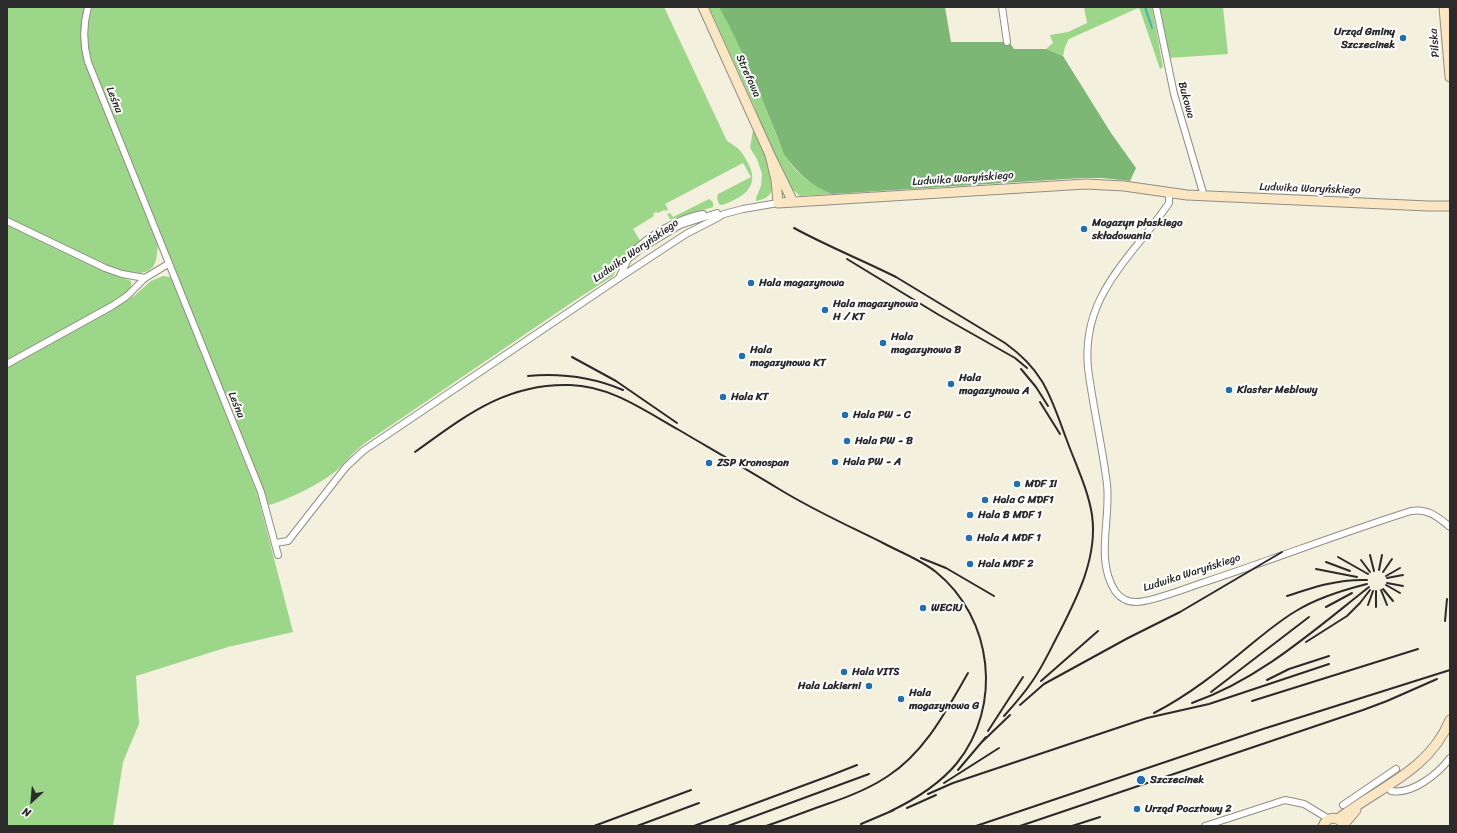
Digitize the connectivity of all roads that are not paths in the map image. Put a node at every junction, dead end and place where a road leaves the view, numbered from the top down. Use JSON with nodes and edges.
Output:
{"nodes":[{"id":1,"x":88,"y":7,"type":"edge"},
{"id":2,"x":703,"y":7,"type":"edge"},
{"id":3,"x":1002,"y":7,"type":"edge"},
{"id":4,"x":1156,"y":7,"type":"edge"},
{"id":5,"x":1444,"y":7,"type":"edge"},
{"id":6,"x":1007,"y":42,"type":"dead end"},
{"id":7,"x":1450,"y":77,"type":"edge"},
{"id":8,"x":770,"y":155,"type":"junction"},
{"id":9,"x":1169,"y":194,"type":"junction"},
{"id":10,"x":1204,"y":196,"type":"junction"},
{"id":11,"x":793,"y":202,"type":"junction"},
{"id":12,"x":778,"y":203,"type":"junction"},
{"id":13,"x":1450,"y":206,"type":"edge"},
{"id":14,"x":720,"y":215,"type":"junction"},
{"id":15,"x":7,"y":221,"type":"edge"},
{"id":16,"x":168,"y":264,"type":"junction"},
{"id":17,"x":145,"y":278,"type":"junction"},
{"id":18,"x":619,"y":278,"type":"junction"},
{"id":19,"x":7,"y":364,"type":"edge"},
{"id":20,"x":1450,"y":527,"type":"edge"},
{"id":21,"x":275,"y":543,"type":"junction"},
{"id":22,"x":278,"y":555,"type":"dead end"},
{"id":23,"x":1450,"y":720,"type":"edge"},
{"id":24,"x":1450,"y":758,"type":"edge"},
{"id":25,"x":1396,"y":769,"type":"dead end"},
{"id":26,"x":1387,"y":786,"type":"junction"},
{"id":27,"x":1342,"y":805,"type":"dead end"},
{"id":28,"x":1334,"y":823,"type":"edge"},
{"id":29,"x":1205,"y":826,"type":"edge"}],
"edges":[{"from":1,"to":16,"type":"street","name":"Leśna"},
{"from":2,"to":8,"type":"street","name":"Strefowa"},
{"from":3,"to":6,"type":"street"},
{"from":4,"to":10,"type":"street","name":"Bukowa"},
{"from":5,"to":7,"type":"street","name":"Pilska"},
{"from":8,"to":11,"type":"street","name":"Strefowa"},
{"from":8,"to":12,"type":"street","name":"Strefowa"},
{"from":9,"to":10,"type":"street","name":"Ludwika Waryńskiego"},
{"from":9,"to":11,"type":"street","name":"Ludwika Waryńskiego"},
{"from":9,"to":20,"type":"street","name":"Ludwika Waryńskiego"},
{"from":10,"to":13,"type":"street","name":"Ludwika Waryńskiego"},
{"from":11,"to":12,"type":"street","name":"Ludwika Waryńskiego"},
{"from":12,"to":14,"type":"street","name":"Ludwika Waryńskiego"},
{"from":14,"to":18,"type":"street","name":"Ludwika Waryńskiego"},
{"from":14,"to":18,"type":"street"},
{"from":15,"to":17,"type":"street"},
{"from":16,"to":17,"type":"street"},
{"from":16,"to":21,"type":"street","name":"Leśna"},
{"from":17,"to":19,"type":"street"},
{"from":18,"to":21,"type":"street","name":"Ludwika Waryńskiego"},
{"from":21,"to":22,"type":"street","name":"Leśna"},
{"from":23,"to":26,"type":"street"},
{"from":24,"to":26,"type":"street"},
{"from":25,"to":27,"type":"street"},
{"from":26,"to":28,"type":"street"},
{"from":28,"to":29,"type":"street"}]}
